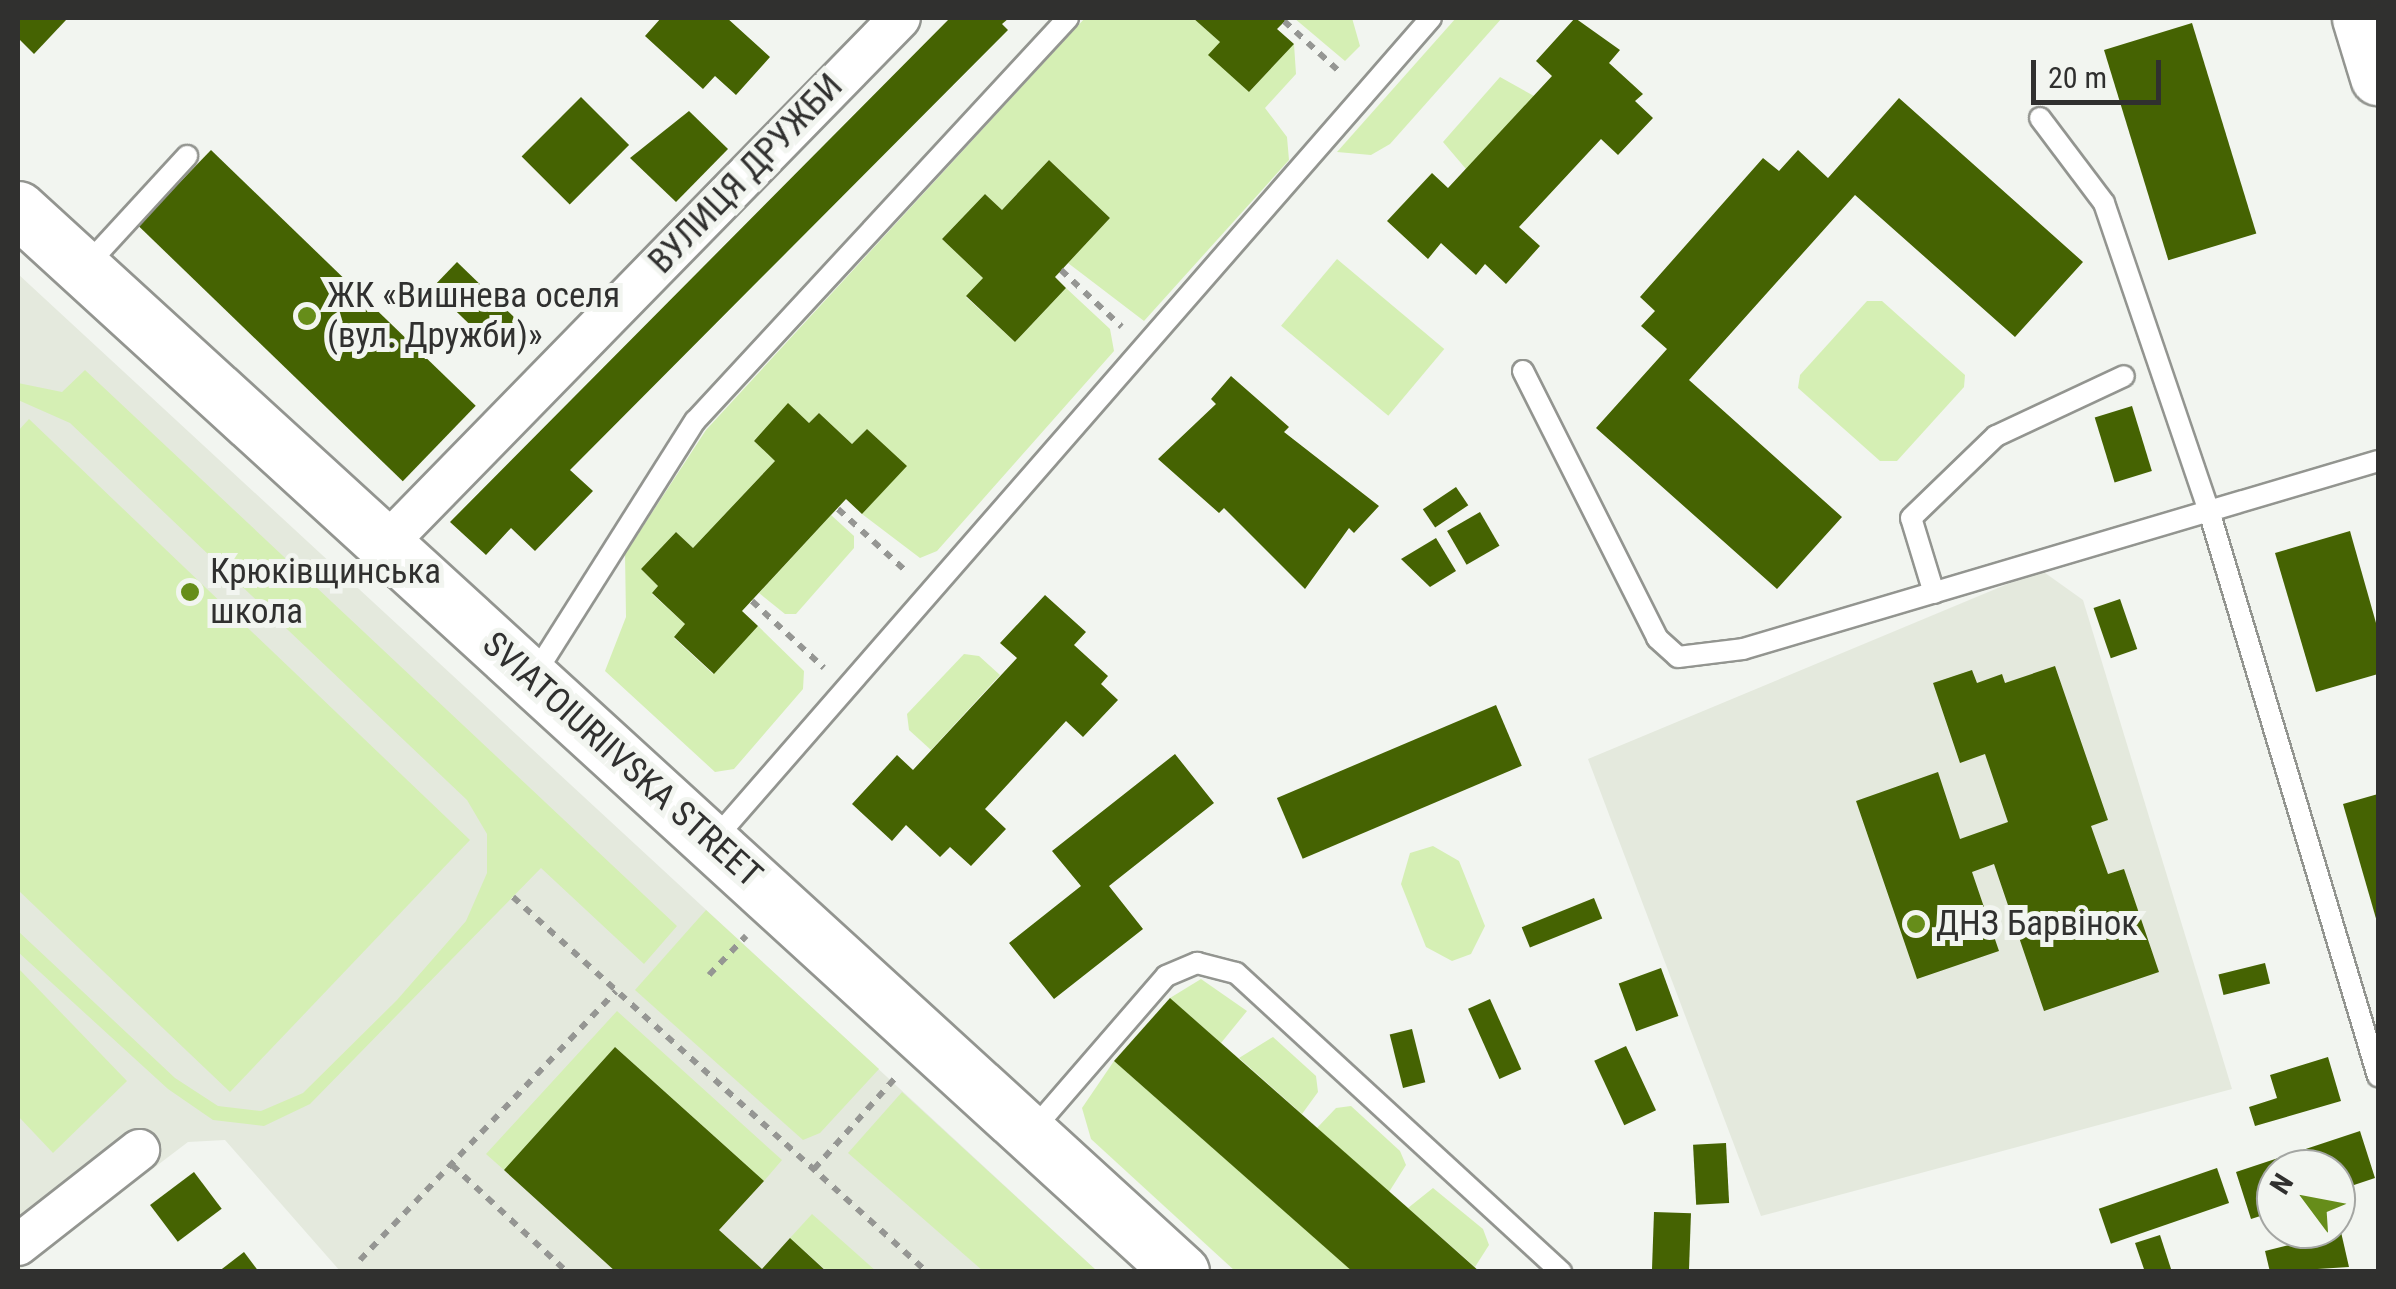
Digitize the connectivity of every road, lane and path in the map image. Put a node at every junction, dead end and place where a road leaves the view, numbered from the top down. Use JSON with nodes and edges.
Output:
{"nodes":[{"id":1,"x":900,"y":18,"type":"edge"},
{"id":2,"x":1068,"y":18,"type":"edge"},
{"id":3,"x":1431,"y":18,"type":"edge"},
{"id":4,"x":2360,"y":18,"type":"edge"},
{"id":5,"x":1284,"y":22,"type":"dead end"},
{"id":6,"x":2378,"y":76,"type":"edge"},
{"id":7,"x":1364,"y":94,"type":"junction"},
{"id":8,"x":2040,"y":118,"type":"dead end"},
{"id":9,"x":187,"y":156,"type":"dead end"},
{"id":10,"x":18,"y":211,"type":"edge"},
{"id":11,"x":83,"y":268,"type":"junction"},
{"id":12,"x":1061,"y":270,"type":"dead end"},
{"id":13,"x":1144,"y":347,"type":"junction"},
{"id":14,"x":1522,"y":370,"type":"dead end"},
{"id":15,"x":2124,"y":376,"type":"dead end"},
{"id":16,"x":2378,"y":461,"type":"edge"},
{"id":17,"x":838,"y":509,"type":"dead end"},
{"id":18,"x":2209,"y":511,"type":"junction"},
{"id":19,"x":384,"y":546,"type":"junction"},
{"id":20,"x":1934,"y":592,"type":"junction"},
{"id":21,"x":929,"y":593,"type":"junction"},
{"id":22,"x":752,"y":601,"type":"dead end"},
{"id":23,"x":531,"y":679,"type":"junction"},
{"id":24,"x":846,"y":689,"type":"junction"},
{"id":25,"x":712,"y":842,"type":"junction"},
{"id":26,"x":513,"y":898,"type":"dead end"},
{"id":27,"x":748,"y":934,"type":"dead end"},
{"id":28,"x":708,"y":975,"type":"dead end"},
{"id":29,"x":616,"y":991,"type":"junction"},
{"id":30,"x":902,"y":1069,"type":"dead end"},
{"id":31,"x":2378,"y":1076,"type":"edge"},
{"id":32,"x":1030,"y":1132,"type":"junction"},
{"id":33,"x":139,"y":1150,"type":"dead end"},
{"id":34,"x":452,"y":1164,"type":"junction"},
{"id":35,"x":814,"y":1169,"type":"junction"},
{"id":36,"x":18,"y":1245,"type":"edge"},
{"id":37,"x":360,"y":1260,"type":"dead end"},
{"id":38,"x":567,"y":1272,"type":"edge"},
{"id":39,"x":927,"y":1272,"type":"edge"},
{"id":40,"x":1181,"y":1272,"type":"edge"},
{"id":41,"x":1561,"y":1272,"type":"edge"}],
"edges":[{"from":1,"to":19,"type":"street","name":"ВУЛИЦЯ ДРУЖБИ"},
{"from":2,"to":23,"type":"lane"},
{"from":3,"to":7,"type":"lane"},
{"from":4,"to":6,"type":"street"},
{"from":5,"to":7,"type":"path"},
{"from":7,"to":13,"type":"lane"},
{"from":8,"to":18,"type":"lane"},
{"from":9,"to":11,"type":"lane"},
{"from":10,"to":11,"type":"street","name":"SVIATOIURIIVSKA STREET"},
{"from":11,"to":19,"type":"street","name":"SVIATOIURIIVSKA STREET"},
{"from":12,"to":13,"type":"path"},
{"from":13,"to":21,"type":"lane"},
{"from":14,"to":20,"type":"lane"},
{"from":15,"to":20,"type":"lane"},
{"from":16,"to":18,"type":"lane"},
{"from":17,"to":21,"type":"path"},
{"from":18,"to":20,"type":"lane"},
{"from":18,"to":31,"type":"lane"},
{"from":19,"to":23,"type":"street","name":"SVIATOIURIIVSKA STREET"},
{"from":21,"to":24,"type":"lane"},
{"from":22,"to":24,"type":"path"},
{"from":23,"to":25,"type":"street","name":"SVIATOIURIIVSKA STREET"},
{"from":24,"to":25,"type":"lane"},
{"from":25,"to":32,"type":"street","name":"SVIATOIURIIVSKA STREET"},
{"from":26,"to":29,"type":"path"},
{"from":27,"to":28,"type":"path"},
{"from":29,"to":34,"type":"path"},
{"from":29,"to":35,"type":"path"},
{"from":30,"to":35,"type":"path"},
{"from":32,"to":40,"type":"street","name":"SVIATOIURIIVSKA STREET"},
{"from":32,"to":41,"type":"lane"},
{"from":33,"to":36,"type":"street"},
{"from":34,"to":37,"type":"path"},
{"from":34,"to":38,"type":"path"},
{"from":35,"to":39,"type":"path"}]}
